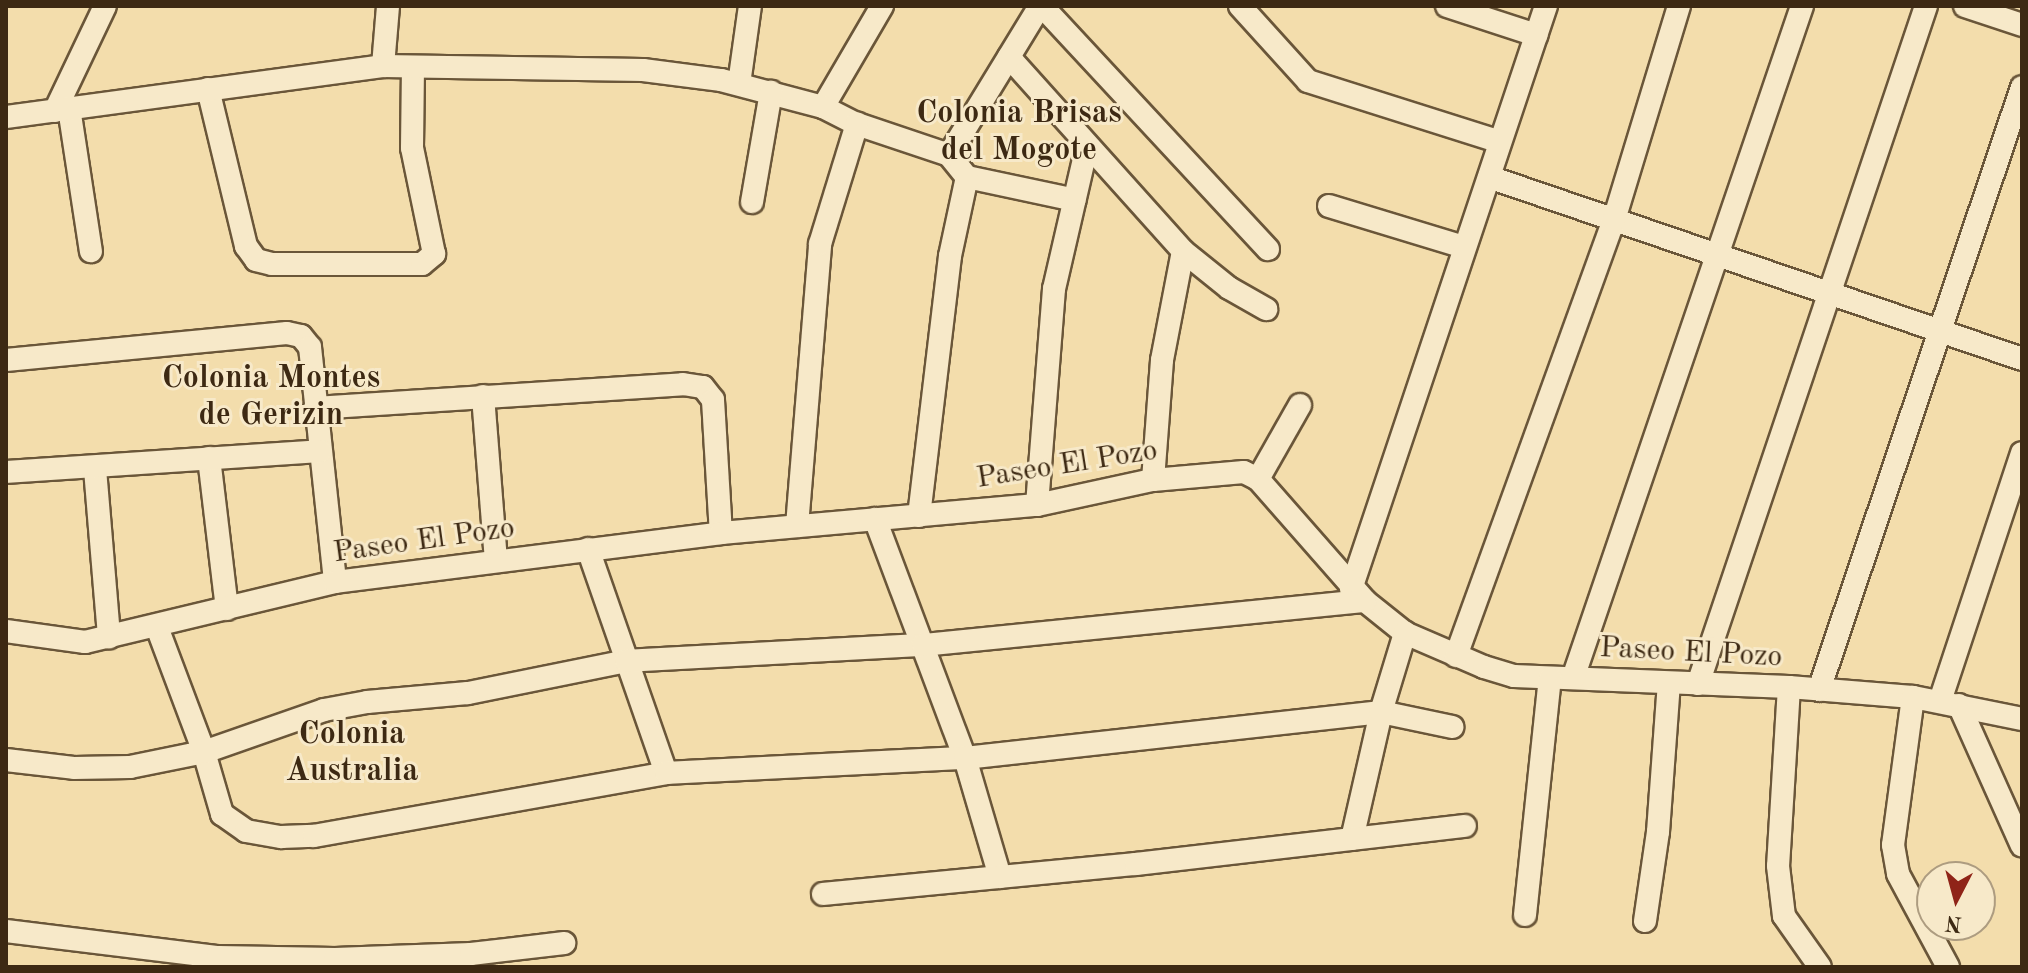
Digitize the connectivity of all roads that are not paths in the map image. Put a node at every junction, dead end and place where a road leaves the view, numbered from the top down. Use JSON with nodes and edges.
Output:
{"nodes":[{"id":1,"x":105,"y":6,"type":"edge"},
{"id":2,"x":388,"y":6,"type":"edge"},
{"id":3,"x":750,"y":6,"type":"edge"},
{"id":4,"x":882,"y":6,"type":"edge"},
{"id":5,"x":1041,"y":6,"type":"edge"},
{"id":6,"x":1240,"y":6,"type":"edge"},
{"id":7,"x":1447,"y":6,"type":"edge"},
{"id":8,"x":1546,"y":6,"type":"edge"},
{"id":9,"x":1679,"y":6,"type":"edge"},
{"id":10,"x":1802,"y":6,"type":"edge"},
{"id":11,"x":1926,"y":6,"type":"edge"},
{"id":12,"x":1965,"y":6,"type":"edge"},
{"id":13,"x":2022,"y":25,"type":"edge"},
{"id":14,"x":1536,"y":35,"type":"junction"},
{"id":15,"x":1009,"y":57,"type":"junction"},
{"id":16,"x":383,"y":66,"type":"junction"},
{"id":17,"x":413,"y":67,"type":"junction"},
{"id":18,"x":739,"y":84,"type":"junction"},
{"id":19,"x":2022,"y":87,"type":"edge"},
{"id":20,"x":208,"y":89,"type":"junction"},
{"id":21,"x":771,"y":92,"type":"junction"},
{"id":22,"x":823,"y":107,"type":"junction"},
{"id":23,"x":62,"y":110,"type":"junction"},
{"id":24,"x":6,"y":117,"type":"edge"},
{"id":25,"x":857,"y":124,"type":"junction"},
{"id":26,"x":1500,"y":142,"type":"junction"},
{"id":27,"x":1087,"y":146,"type":"junction"},
{"id":28,"x":949,"y":155,"type":"junction"},
{"id":29,"x":967,"y":177,"type":"junction"},
{"id":30,"x":1489,"y":177,"type":"junction"},
{"id":31,"x":1075,"y":200,"type":"junction"},
{"id":32,"x":752,"y":202,"type":"dead end"},
{"id":33,"x":1329,"y":206,"type":"dead end"},
{"id":34,"x":1614,"y":220,"type":"junction"},
{"id":35,"x":1464,"y":247,"type":"junction"},
{"id":36,"x":1268,"y":249,"type":"dead end"},
{"id":37,"x":91,"y":251,"type":"dead end"},
{"id":38,"x":1183,"y":251,"type":"junction"},
{"id":39,"x":1717,"y":255,"type":"junction"},
{"id":40,"x":1831,"y":294,"type":"junction"},
{"id":41,"x":1266,"y":309,"type":"dead end"},
{"id":42,"x":1941,"y":331,"type":"junction"},
{"id":43,"x":2022,"y":359,"type":"edge"},
{"id":44,"x":6,"y":360,"type":"edge"},
{"id":45,"x":483,"y":396,"type":"junction"},
{"id":46,"x":1300,"y":405,"type":"dead end"},
{"id":47,"x":315,"y":408,"type":"junction"},
{"id":48,"x":320,"y":451,"type":"junction"},
{"id":49,"x":2022,"y":453,"type":"edge"},
{"id":50,"x":209,"y":458,"type":"junction"},
{"id":51,"x":95,"y":469,"type":"junction"},
{"id":52,"x":6,"y":472,"type":"edge"},
{"id":53,"x":1258,"y":479,"type":"junction"},
{"id":54,"x":1153,"y":480,"type":"junction"},
{"id":55,"x":1037,"y":505,"type":"junction"},
{"id":56,"x":919,"y":516,"type":"junction"},
{"id":57,"x":875,"y":519,"type":"junction"},
{"id":58,"x":797,"y":526,"type":"junction"},
{"id":59,"x":721,"y":533,"type":"junction"},
{"id":60,"x":588,"y":549,"type":"junction"},
{"id":61,"x":496,"y":560,"type":"junction"},
{"id":62,"x":335,"y":582,"type":"junction"},
{"id":63,"x":1358,"y":595,"type":"junction"},
{"id":64,"x":227,"y":609,"type":"junction"},
{"id":65,"x":157,"y":627,"type":"junction"},
{"id":66,"x":6,"y":631,"type":"edge"},
{"id":67,"x":1405,"y":633,"type":"junction"},
{"id":68,"x":109,"y":637,"type":"junction"},
{"id":69,"x":923,"y":645,"type":"junction"},
{"id":70,"x":1456,"y":656,"type":"junction"},
{"id":71,"x":626,"y":661,"type":"junction"},
{"id":72,"x":1550,"y":678,"type":"junction"},
{"id":73,"x":1573,"y":678,"type":"junction"},
{"id":74,"x":1669,"y":683,"type":"junction"},
{"id":75,"x":1698,"y":684,"type":"junction"},
{"id":76,"x":1789,"y":687,"type":"junction"},
{"id":77,"x":1819,"y":690,"type":"junction"},
{"id":78,"x":1913,"y":697,"type":"junction"},
{"id":79,"x":1949,"y":703,"type":"junction"},
{"id":80,"x":1381,"y":712,"type":"junction"},
{"id":81,"x":2022,"y":719,"type":"edge"},
{"id":82,"x":1452,"y":727,"type":"dead end"},
{"id":83,"x":204,"y":752,"type":"junction"},
{"id":84,"x":965,"y":758,"type":"junction"},
{"id":85,"x":6,"y":760,"type":"edge"},
{"id":86,"x":666,"y":773,"type":"junction"},
{"id":87,"x":1465,"y":826,"type":"dead end"},
{"id":88,"x":1352,"y":839,"type":"junction"},
{"id":89,"x":2022,"y":846,"type":"edge"},
{"id":90,"x":1000,"y":877,"type":"junction"},
{"id":91,"x":823,"y":894,"type":"dead end"},
{"id":92,"x":1525,"y":915,"type":"dead end"},
{"id":93,"x":1645,"y":921,"type":"dead end"},
{"id":94,"x":6,"y":931,"type":"edge"},
{"id":95,"x":564,"y":943,"type":"dead end"},
{"id":96,"x":1820,"y":967,"type":"edge"},
{"id":97,"x":1948,"y":967,"type":"edge"}],
"edges":[{"from":1,"to":23,"type":"street"},
{"from":2,"to":16,"type":"street"},
{"from":3,"to":18,"type":"street"},
{"from":4,"to":22,"type":"street"},
{"from":5,"to":15,"type":"street"},
{"from":5,"to":36,"type":"street"},
{"from":6,"to":26,"type":"street"},
{"from":7,"to":14,"type":"street"},
{"from":8,"to":14,"type":"street"},
{"from":9,"to":34,"type":"street"},
{"from":10,"to":39,"type":"street"},
{"from":11,"to":40,"type":"street"},
{"from":12,"to":13,"type":"street"},
{"from":14,"to":26,"type":"street"},
{"from":15,"to":27,"type":"street"},
{"from":15,"to":28,"type":"street"},
{"from":16,"to":17,"type":"street"},
{"from":16,"to":20,"type":"street"},
{"from":17,"to":18,"type":"street"},
{"from":17,"to":20,"type":"street"},
{"from":18,"to":21,"type":"street"},
{"from":19,"to":42,"type":"street"},
{"from":20,"to":23,"type":"street"},
{"from":21,"to":22,"type":"street"},
{"from":21,"to":32,"type":"street"},
{"from":22,"to":25,"type":"street"},
{"from":23,"to":24,"type":"street"},
{"from":23,"to":37,"type":"street"},
{"from":25,"to":28,"type":"street"},
{"from":25,"to":58,"type":"street"},
{"from":26,"to":30,"type":"street"},
{"from":27,"to":31,"type":"street"},
{"from":27,"to":38,"type":"street"},
{"from":28,"to":29,"type":"street"},
{"from":29,"to":31,"type":"street"},
{"from":29,"to":56,"type":"street"},
{"from":30,"to":34,"type":"street"},
{"from":30,"to":35,"type":"street"},
{"from":31,"to":55,"type":"street"},
{"from":33,"to":35,"type":"street"},
{"from":34,"to":39,"type":"street"},
{"from":34,"to":70,"type":"street"},
{"from":35,"to":63,"type":"street"},
{"from":38,"to":41,"type":"street"},
{"from":38,"to":54,"type":"street"},
{"from":39,"to":40,"type":"street"},
{"from":39,"to":73,"type":"street"},
{"from":40,"to":42,"type":"street"},
{"from":40,"to":75,"type":"street"},
{"from":42,"to":43,"type":"street"},
{"from":42,"to":77,"type":"street"},
{"from":44,"to":47,"type":"street"},
{"from":45,"to":47,"type":"street"},
{"from":45,"to":59,"type":"street"},
{"from":45,"to":61,"type":"street"},
{"from":46,"to":53,"type":"street"},
{"from":47,"to":48,"type":"street"},
{"from":48,"to":50,"type":"street"},
{"from":48,"to":62,"type":"street"},
{"from":49,"to":79,"type":"street"},
{"from":50,"to":51,"type":"street"},
{"from":50,"to":64,"type":"street"},
{"from":51,"to":52,"type":"street"},
{"from":51,"to":68,"type":"street"},
{"from":53,"to":54,"type":"street","name":"Paseo El Pozo"},
{"from":53,"to":63,"type":"street","name":"Paseo El Pozo"},
{"from":54,"to":55,"type":"street","name":"Paseo El Pozo"},
{"from":55,"to":56,"type":"street","name":"Paseo El Pozo"},
{"from":56,"to":57,"type":"street","name":"Paseo El Pozo"},
{"from":57,"to":58,"type":"street","name":"Paseo El Pozo"},
{"from":57,"to":69,"type":"street"},
{"from":58,"to":59,"type":"street","name":"Paseo El Pozo"},
{"from":59,"to":60,"type":"street","name":"Paseo El Pozo"},
{"from":60,"to":61,"type":"street","name":"Paseo El Pozo"},
{"from":60,"to":71,"type":"street"},
{"from":61,"to":62,"type":"street","name":"Paseo El Pozo"},
{"from":62,"to":64,"type":"street","name":"Paseo El Pozo"},
{"from":63,"to":67,"type":"street","name":"Paseo El Pozo"},
{"from":63,"to":69,"type":"street"},
{"from":64,"to":65,"type":"street","name":"Paseo El Pozo"},
{"from":65,"to":68,"type":"street","name":"Paseo El Pozo"},
{"from":65,"to":83,"type":"street"},
{"from":66,"to":68,"type":"street","name":"Paseo El Pozo"},
{"from":67,"to":70,"type":"street","name":"Paseo El Pozo"},
{"from":67,"to":80,"type":"street"},
{"from":69,"to":71,"type":"street"},
{"from":69,"to":84,"type":"street"},
{"from":70,"to":72,"type":"street","name":"Paseo El Pozo"},
{"from":71,"to":83,"type":"street"},
{"from":71,"to":86,"type":"street"},
{"from":72,"to":73,"type":"street","name":"Paseo El Pozo"},
{"from":72,"to":92,"type":"street"},
{"from":73,"to":74,"type":"street","name":"Paseo El Pozo"},
{"from":74,"to":75,"type":"street","name":"Paseo El Pozo"},
{"from":74,"to":93,"type":"street"},
{"from":75,"to":76,"type":"street","name":"Paseo El Pozo"},
{"from":76,"to":77,"type":"street","name":"Paseo El Pozo"},
{"from":76,"to":96,"type":"street"},
{"from":77,"to":78,"type":"street","name":"Paseo El Pozo"},
{"from":78,"to":79,"type":"street","name":"Paseo El Pozo"},
{"from":78,"to":97,"type":"street"},
{"from":79,"to":81,"type":"street","name":"Paseo El Pozo"},
{"from":79,"to":89,"type":"street"},
{"from":80,"to":82,"type":"street"},
{"from":80,"to":84,"type":"street"},
{"from":80,"to":88,"type":"street"},
{"from":83,"to":85,"type":"street"},
{"from":83,"to":86,"type":"street"},
{"from":84,"to":86,"type":"street"},
{"from":84,"to":90,"type":"street"},
{"from":87,"to":88,"type":"street"},
{"from":88,"to":90,"type":"street"},
{"from":90,"to":91,"type":"street"},
{"from":94,"to":95,"type":"street"}]}
